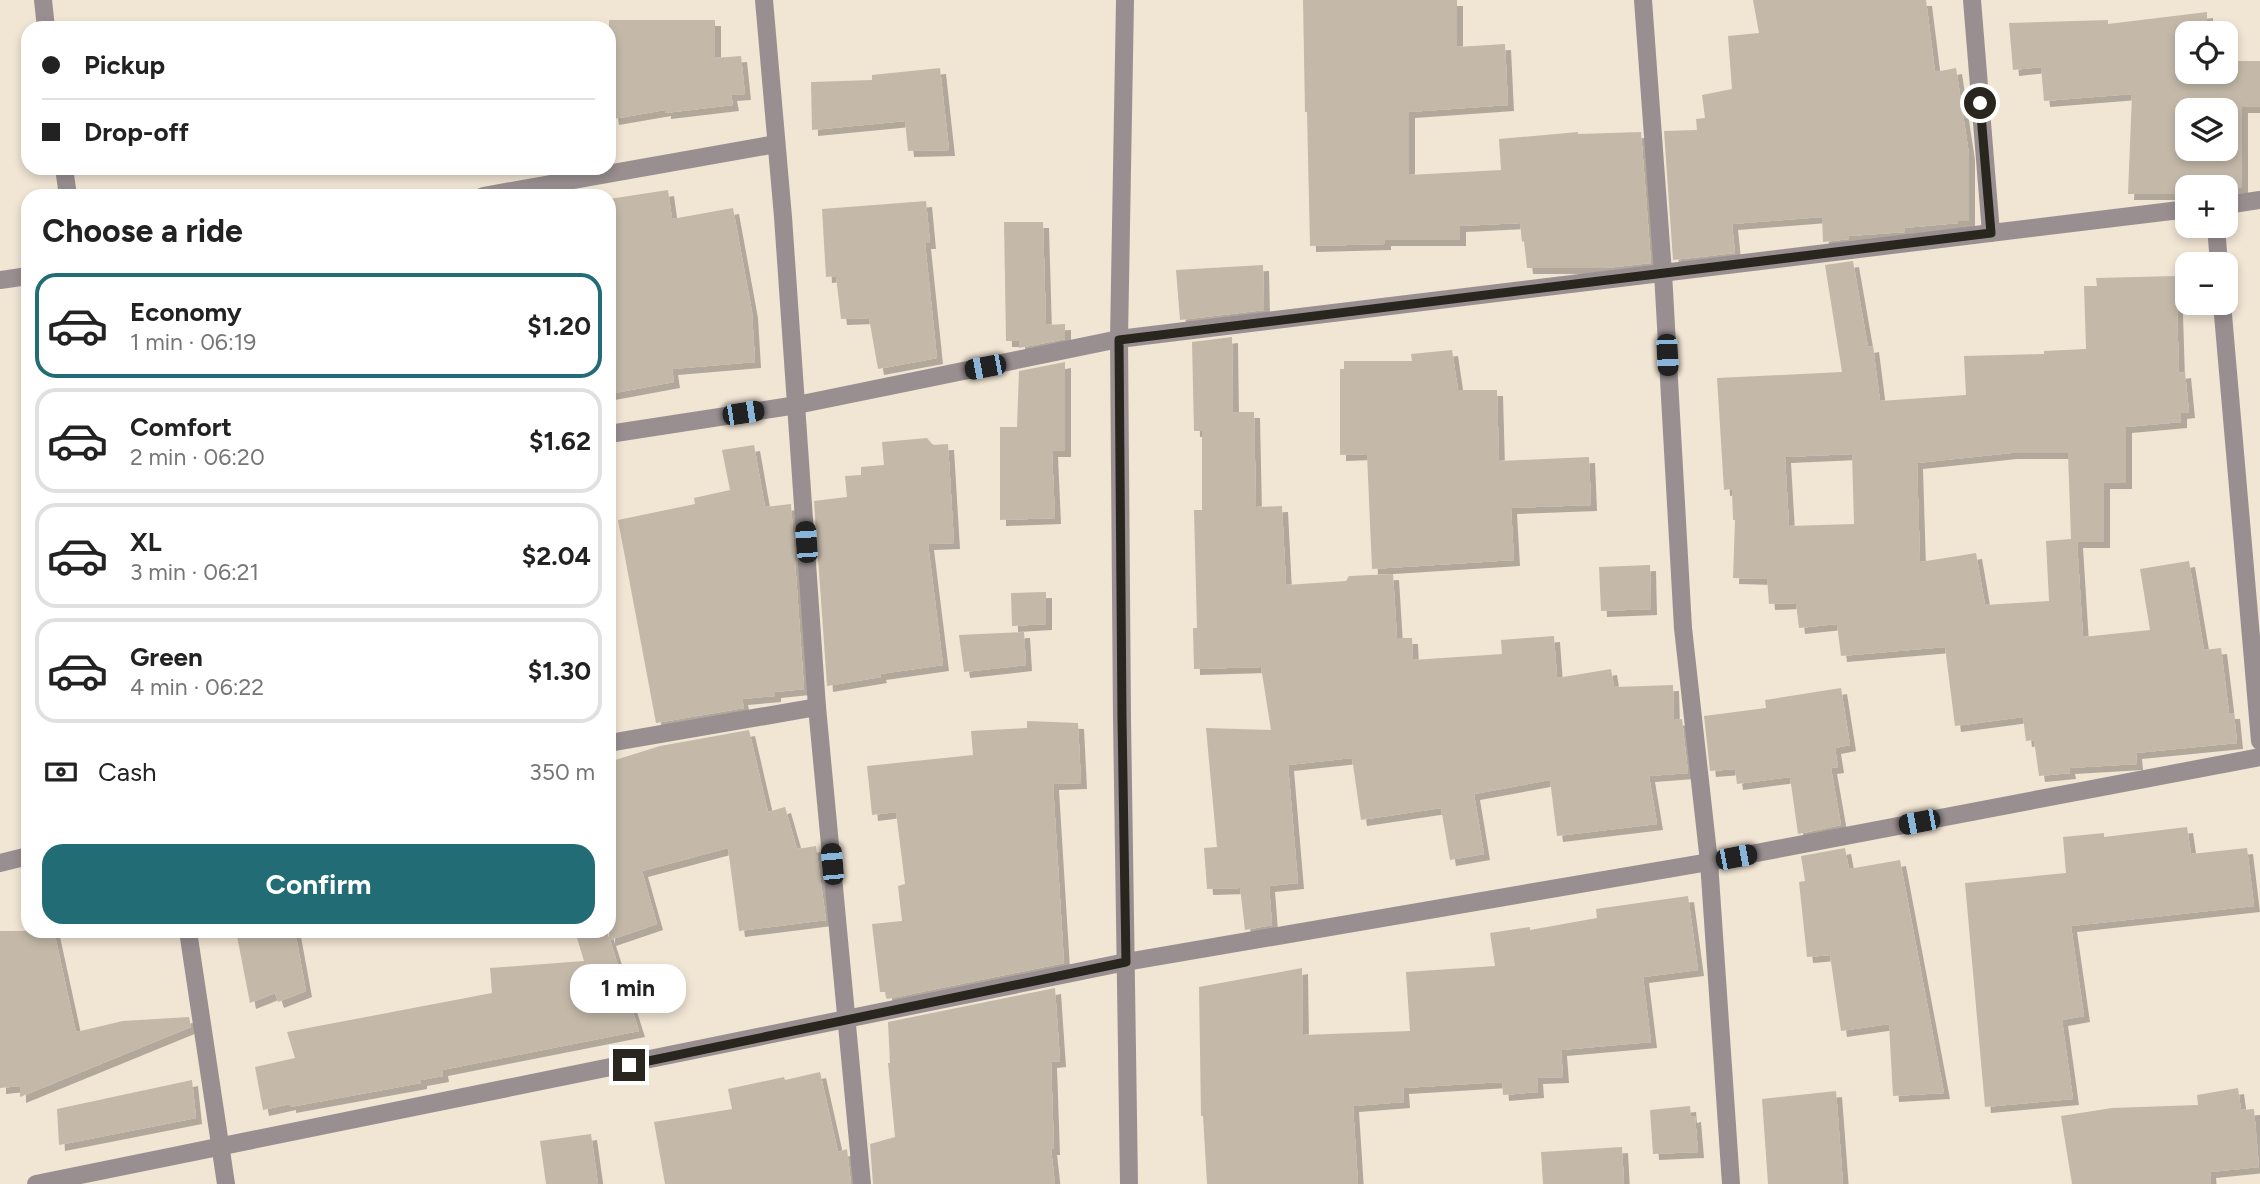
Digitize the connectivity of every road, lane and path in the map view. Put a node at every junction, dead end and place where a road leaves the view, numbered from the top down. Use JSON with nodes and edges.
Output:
{"nodes":[{"id":1,"x":43,"y":0,"type":"edge"},
{"id":2,"x":764,"y":0,"type":"edge"},
{"id":3,"x":1125,"y":0,"type":"edge"},
{"id":4,"x":1643,"y":0,"type":"edge"},
{"id":5,"x":1972,"y":0,"type":"edge"},
{"id":6,"x":45,"y":21,"type":"edge"},
{"id":7,"x":776,"y":144,"type":"junction"},
{"id":8,"x":616,"y":172,"type":"edge"},
{"id":9,"x":601,"y":175,"type":"edge"},
{"id":10,"x":522,"y":189,"type":"edge"},
{"id":11,"x":2260,"y":200,"type":"edge"},
{"id":12,"x":2238,"y":203,"type":"edge"},
{"id":13,"x":2175,"y":211,"type":"edge"},
{"id":14,"x":1991,"y":233,"type":"junction"},
{"id":15,"x":1663,"y":273,"type":"junction"},
{"id":16,"x":21,"y":276,"type":"edge"},
{"id":17,"x":0,"y":280,"type":"edge"},
{"id":18,"x":2223,"y":315,"type":"edge"},
{"id":19,"x":1119,"y":340,"type":"junction"},
{"id":20,"x":797,"y":405,"type":"junction"},
{"id":21,"x":616,"y":433,"type":"edge"},
{"id":22,"x":817,"y":708,"type":"junction"},
{"id":23,"x":2260,"y":741,"type":"edge"},
{"id":24,"x":616,"y":742,"type":"edge"},
{"id":25,"x":2260,"y":757,"type":"edge"},
{"id":26,"x":21,"y":858,"type":"edge"},
{"id":27,"x":1709,"y":862,"type":"junction"},
{"id":28,"x":0,"y":863,"type":"edge"},
{"id":29,"x":189,"y":938,"type":"edge"},
{"id":30,"x":1126,"y":962,"type":"junction"},
{"id":31,"x":847,"y":1020,"type":"junction"},
{"id":32,"x":220,"y":1147,"type":"junction"},
{"id":33,"x":36,"y":1184,"type":"edge"},
{"id":34,"x":226,"y":1184,"type":"edge"},
{"id":35,"x":862,"y":1184,"type":"edge"},
{"id":36,"x":1129,"y":1184,"type":"edge"},
{"id":37,"x":1731,"y":1184,"type":"edge"}],
"edges":[{"from":1,"to":6,"type":"street"},
{"from":2,"to":7,"type":"street"},
{"from":3,"to":19,"type":"street"},
{"from":4,"to":15,"type":"street"},
{"from":5,"to":14,"type":"street"},
{"from":7,"to":8,"type":"street"},
{"from":7,"to":20,"type":"street"},
{"from":9,"to":10,"type":"street"},
{"from":11,"to":12,"type":"street"},
{"from":13,"to":14,"type":"street"},
{"from":14,"to":15,"type":"street"},
{"from":15,"to":19,"type":"street"},
{"from":15,"to":27,"type":"street"},
{"from":16,"to":17,"type":"street"},
{"from":18,"to":23,"type":"street"},
{"from":19,"to":20,"type":"street"},
{"from":19,"to":30,"type":"street"},
{"from":20,"to":21,"type":"street"},
{"from":20,"to":22,"type":"street"},
{"from":22,"to":24,"type":"street"},
{"from":22,"to":31,"type":"street"},
{"from":25,"to":27,"type":"street"},
{"from":26,"to":28,"type":"street"},
{"from":27,"to":30,"type":"street"},
{"from":27,"to":37,"type":"street"},
{"from":29,"to":32,"type":"street"},
{"from":30,"to":31,"type":"street"},
{"from":30,"to":36,"type":"street"},
{"from":31,"to":32,"type":"street"},
{"from":31,"to":35,"type":"street"},
{"from":32,"to":33,"type":"street"},
{"from":32,"to":34,"type":"street"}]}
